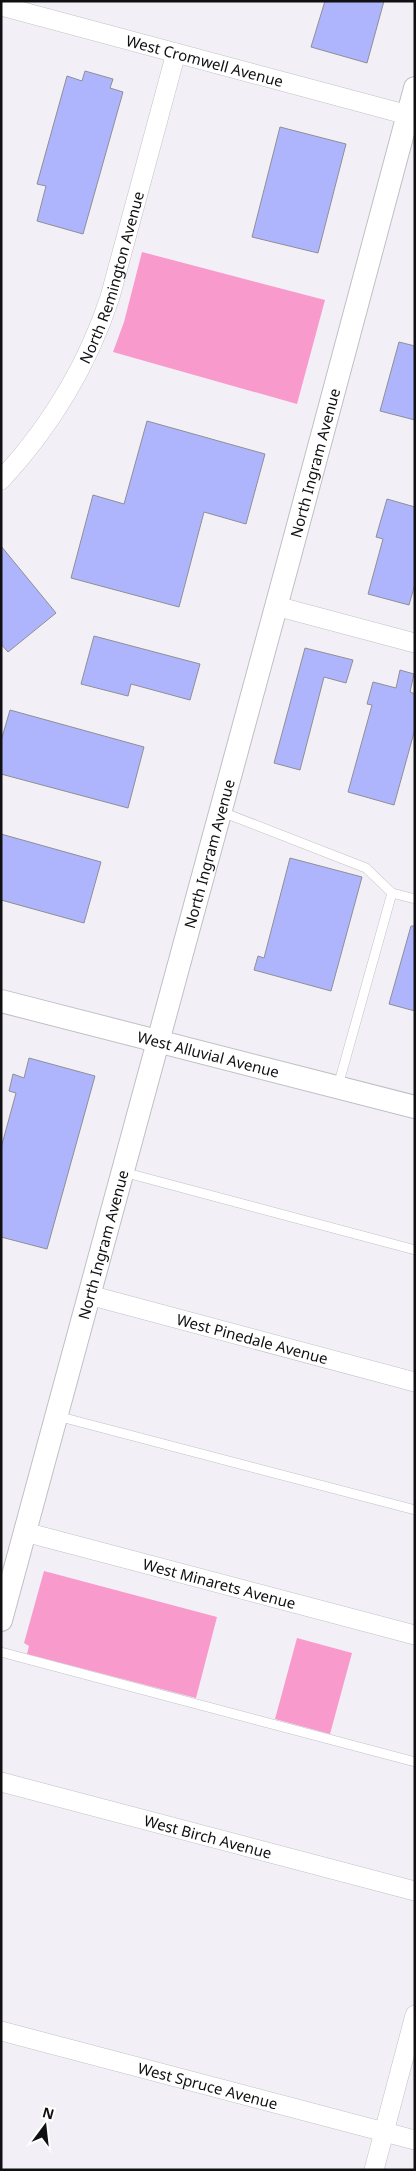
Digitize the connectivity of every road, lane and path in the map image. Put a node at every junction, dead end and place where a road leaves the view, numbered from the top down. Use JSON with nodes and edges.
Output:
{"nodes":[{"id":1,"x":1,"y":6,"type":"edge"},
{"id":2,"x":176,"y":53,"type":"junction"},
{"id":3,"x":415,"y":88,"type":"edge"},
{"id":4,"x":408,"y":115,"type":"junction"},
{"id":5,"x":1,"y":480,"type":"edge"},
{"id":6,"x":276,"y":606,"type":"junction"},
{"id":7,"x":415,"y":643,"type":"edge"},
{"id":8,"x":220,"y":811,"type":"junction"},
{"id":9,"x":392,"y":893,"type":"junction"},
{"id":10,"x":415,"y":900,"type":"edge"},
{"id":11,"x":1,"y":1001,"type":"edge"},
{"id":12,"x":157,"y":1042,"type":"junction"},
{"id":13,"x":338,"y":1086,"type":"junction"},
{"id":14,"x":415,"y":1107,"type":"edge"},
{"id":15,"x":122,"y":1172,"type":"junction"},
{"id":16,"x":415,"y":1250,"type":"edge"},
{"id":17,"x":89,"y":1296,"type":"junction"},
{"id":18,"x":415,"y":1382,"type":"edge"},
{"id":19,"x":57,"y":1416,"type":"junction"},
{"id":20,"x":415,"y":1510,"type":"edge"},
{"id":21,"x":25,"y":1532,"type":"junction"},
{"id":22,"x":1,"y":1620,"type":"edge"},
{"id":23,"x":415,"y":1635,"type":"edge"},
{"id":24,"x":1,"y":1652,"type":"edge"},
{"id":25,"x":415,"y":1762,"type":"edge"},
{"id":26,"x":1,"y":1782,"type":"edge"},
{"id":27,"x":415,"y":1891,"type":"edge"},
{"id":28,"x":415,"y":2015,"type":"edge"},
{"id":29,"x":1,"y":2031,"type":"edge"},
{"id":30,"x":384,"y":2132,"type":"junction"},
{"id":31,"x":415,"y":2140,"type":"edge"},
{"id":32,"x":374,"y":2170,"type":"edge"}],
"edges":[{"from":1,"to":2,"type":"street","name":"West Cromwell Avenue"},
{"from":2,"to":4,"type":"street","name":"West Cromwell Avenue"},
{"from":2,"to":5,"type":"street","name":"North Remington Avenue"},
{"from":3,"to":4,"type":"street","name":"North Ingram Avenue"},
{"from":4,"to":6,"type":"street","name":"North Ingram Avenue"},
{"from":6,"to":7,"type":"street"},
{"from":6,"to":8,"type":"street","name":"North Ingram Avenue"},
{"from":8,"to":9,"type":"lane"},
{"from":8,"to":12,"type":"street","name":"North Ingram Avenue"},
{"from":9,"to":10,"type":"lane"},
{"from":9,"to":13,"type":"lane"},
{"from":11,"to":12,"type":"street","name":"West Alluvial Avenue"},
{"from":12,"to":13,"type":"street","name":"West Alluvial Avenue"},
{"from":12,"to":15,"type":"street","name":"North Ingram Avenue"},
{"from":13,"to":14,"type":"street","name":"West Alluvial Avenue"},
{"from":15,"to":16,"type":"lane"},
{"from":15,"to":17,"type":"street","name":"North Ingram Avenue"},
{"from":17,"to":18,"type":"street","name":"West Pinedale Avenue"},
{"from":17,"to":19,"type":"street","name":"North Ingram Avenue"},
{"from":19,"to":20,"type":"lane"},
{"from":19,"to":21,"type":"street","name":"North Ingram Avenue"},
{"from":21,"to":22,"type":"street","name":"North Ingram Avenue"},
{"from":21,"to":23,"type":"street","name":"West Minarets Avenue"},
{"from":24,"to":25,"type":"lane"},
{"from":26,"to":27,"type":"street","name":"West Birch Avenue"},
{"from":28,"to":30,"type":"street"},
{"from":29,"to":30,"type":"street","name":"West Spruce Avenue"},
{"from":30,"to":31,"type":"street","name":"West Spruce Avenue"},
{"from":30,"to":32,"type":"street"}]}
